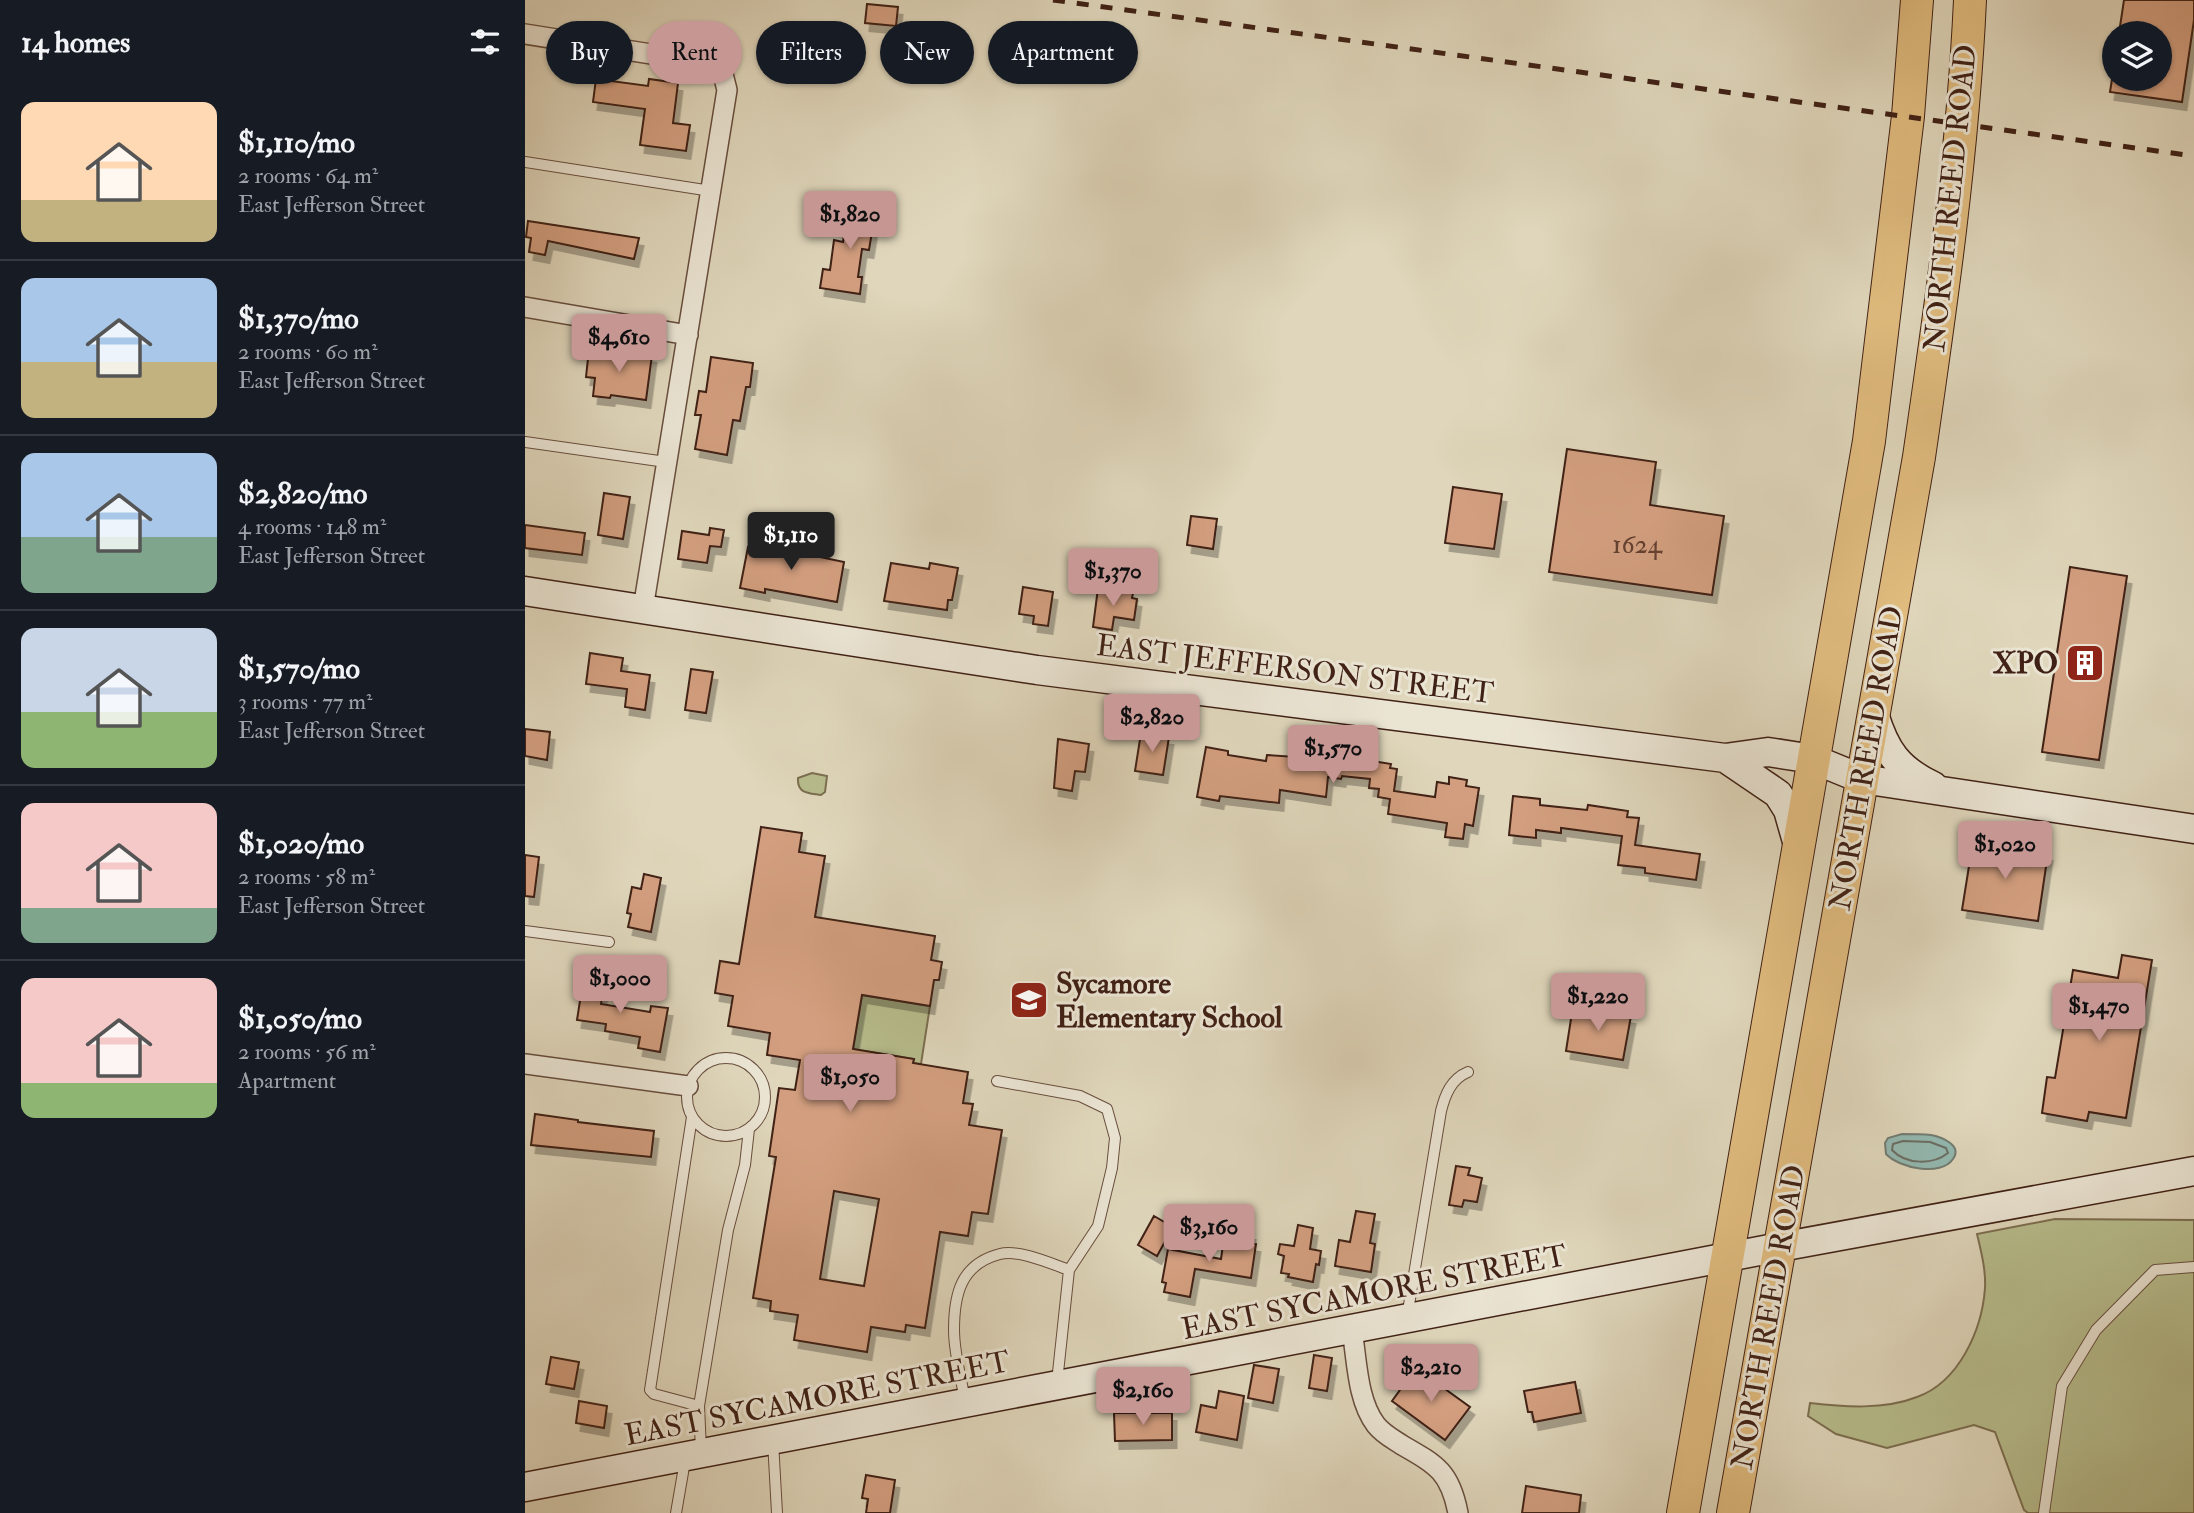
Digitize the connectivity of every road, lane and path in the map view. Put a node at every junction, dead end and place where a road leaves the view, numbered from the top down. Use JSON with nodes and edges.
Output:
{"nodes":[{"id":1,"x":1916,"y":0,"type":"edge"},
{"id":2,"x":1970,"y":0,"type":"edge"},
{"id":3,"x":525,"y":34,"type":"edge"},
{"id":4,"x":525,"y":162,"type":"edge"},
{"id":5,"x":711,"y":191,"type":"junction"},
{"id":6,"x":525,"y":307,"type":"edge"},
{"id":7,"x":688,"y":335,"type":"junction"},
{"id":8,"x":525,"y":442,"type":"edge"},
{"id":9,"x":666,"y":462,"type":"junction"},
{"id":10,"x":525,"y":592,"type":"edge"},
{"id":11,"x":643,"y":609,"type":"junction"},
{"id":12,"x":1874,"y":714,"type":"junction"},
{"id":13,"x":1725,"y":758,"type":"junction"},
{"id":14,"x":1813,"y":759,"type":"junction"},
{"id":15,"x":1862,"y":779,"type":"junction"},
{"id":16,"x":1948,"y":793,"type":"junction"},
{"id":17,"x":2194,"y":829,"type":"edge"},
{"id":18,"x":1798,"y":845,"type":"junction"},
{"id":19,"x":525,"y":930,"type":"edge"},
{"id":20,"x":609,"y":942,"type":"dead end"},
{"id":21,"x":525,"y":1064,"type":"edge"},
{"id":22,"x":1468,"y":1072,"type":"dead end"},
{"id":23,"x":997,"y":1081,"type":"dead end"},
{"id":24,"x":688,"y":1086,"type":"junction"},
{"id":25,"x":692,"y":1117,"type":"junction"},
{"id":26,"x":749,"y":1129,"type":"junction"},
{"id":27,"x":2194,"y":1171,"type":"edge"},
{"id":28,"x":1780,"y":1247,"type":"junction"},
{"id":29,"x":1729,"y":1257,"type":"junction"},
{"id":30,"x":2194,"y":1267,"type":"edge"},
{"id":31,"x":1069,"y":1270,"type":"junction"},
{"id":32,"x":1407,"y":1319,"type":"junction"},
{"id":33,"x":1352,"y":1330,"type":"junction"},
{"id":34,"x":1057,"y":1386,"type":"junction"},
{"id":35,"x":965,"y":1404,"type":"junction"},
{"id":36,"x":699,"y":1406,"type":"junction"},
{"id":37,"x":773,"y":1441,"type":"junction"},
{"id":38,"x":693,"y":1456,"type":"junction"},
{"id":39,"x":525,"y":1488,"type":"edge"},
{"id":40,"x":677,"y":1513,"type":"edge"},
{"id":41,"x":777,"y":1513,"type":"edge"},
{"id":42,"x":1458,"y":1513,"type":"edge"},
{"id":43,"x":1683,"y":1513,"type":"edge"},
{"id":44,"x":1733,"y":1513,"type":"edge"},
{"id":45,"x":2044,"y":1513,"type":"edge"}],
"edges":[{"from":1,"to":14,"type":"main road","name":"NORTH REED ROAD"},
{"from":2,"to":12,"type":"main road","name":"NORTH REED ROAD"},
{"from":3,"to":5,"type":"street"},
{"from":4,"to":5,"type":"lane"},
{"from":5,"to":7,"type":"street"},
{"from":6,"to":7,"type":"street"},
{"from":7,"to":9,"type":"street"},
{"from":8,"to":9,"type":"lane"},
{"from":9,"to":11,"type":"street"},
{"from":10,"to":11,"type":"street","name":"EAST JEFFERSON STREET"},
{"from":11,"to":13,"type":"street","name":"EAST JEFFERSON STREET"},
{"from":12,"to":15,"type":"main road","name":"NORTH REED ROAD"},
{"from":12,"to":16,"type":"street","name":"EAST JEFFERSON STREET"},
{"from":13,"to":14,"type":"street","name":"EAST JEFFERSON STREET"},
{"from":13,"to":18,"type":"street","name":"EAST JEFFERSON STREET"},
{"from":14,"to":15,"type":"street","name":"EAST JEFFERSON STREET"},
{"from":14,"to":18,"type":"main road","name":"NORTH REED ROAD"},
{"from":15,"to":16,"type":"street","name":"EAST JEFFERSON STREET"},
{"from":15,"to":28,"type":"main road","name":"NORTH REED ROAD"},
{"from":16,"to":17,"type":"street","name":"EAST JEFFERSON STREET"},
{"from":18,"to":29,"type":"main road","name":"NORTH REED ROAD"},
{"from":19,"to":20,"type":"lane"},
{"from":21,"to":24,"type":"street"},
{"from":22,"to":32,"type":"lane"},
{"from":23,"to":31,"type":"lane"},
{"from":24,"to":25,"type":"lane"},
{"from":24,"to":26,"type":"lane"},
{"from":25,"to":26,"type":"lane"},
{"from":25,"to":36,"type":"lane"},
{"from":26,"to":36,"type":"lane"},
{"from":27,"to":28,"type":"street","name":"EAST SYCAMORE STREET"},
{"from":28,"to":29,"type":"street","name":"EAST SYCAMORE STREET"},
{"from":28,"to":44,"type":"main road","name":"NORTH REED ROAD"},
{"from":29,"to":32,"type":"street","name":"EAST SYCAMORE STREET"},
{"from":29,"to":43,"type":"main road","name":"NORTH REED ROAD"},
{"from":30,"to":45,"type":"lane"},
{"from":31,"to":34,"type":"lane"},
{"from":31,"to":35,"type":"lane"},
{"from":32,"to":33,"type":"street","name":"EAST SYCAMORE STREET"},
{"from":33,"to":34,"type":"street","name":"EAST SYCAMORE STREET"},
{"from":33,"to":42,"type":"street"},
{"from":34,"to":35,"type":"street","name":"EAST SYCAMORE STREET"},
{"from":35,"to":37,"type":"street","name":"EAST SYCAMORE STREET"},
{"from":36,"to":38,"type":"lane"},
{"from":37,"to":38,"type":"street","name":"EAST SYCAMORE STREET"},
{"from":37,"to":41,"type":"lane"},
{"from":38,"to":39,"type":"street","name":"EAST SYCAMORE STREET"},
{"from":38,"to":40,"type":"lane"}]}
